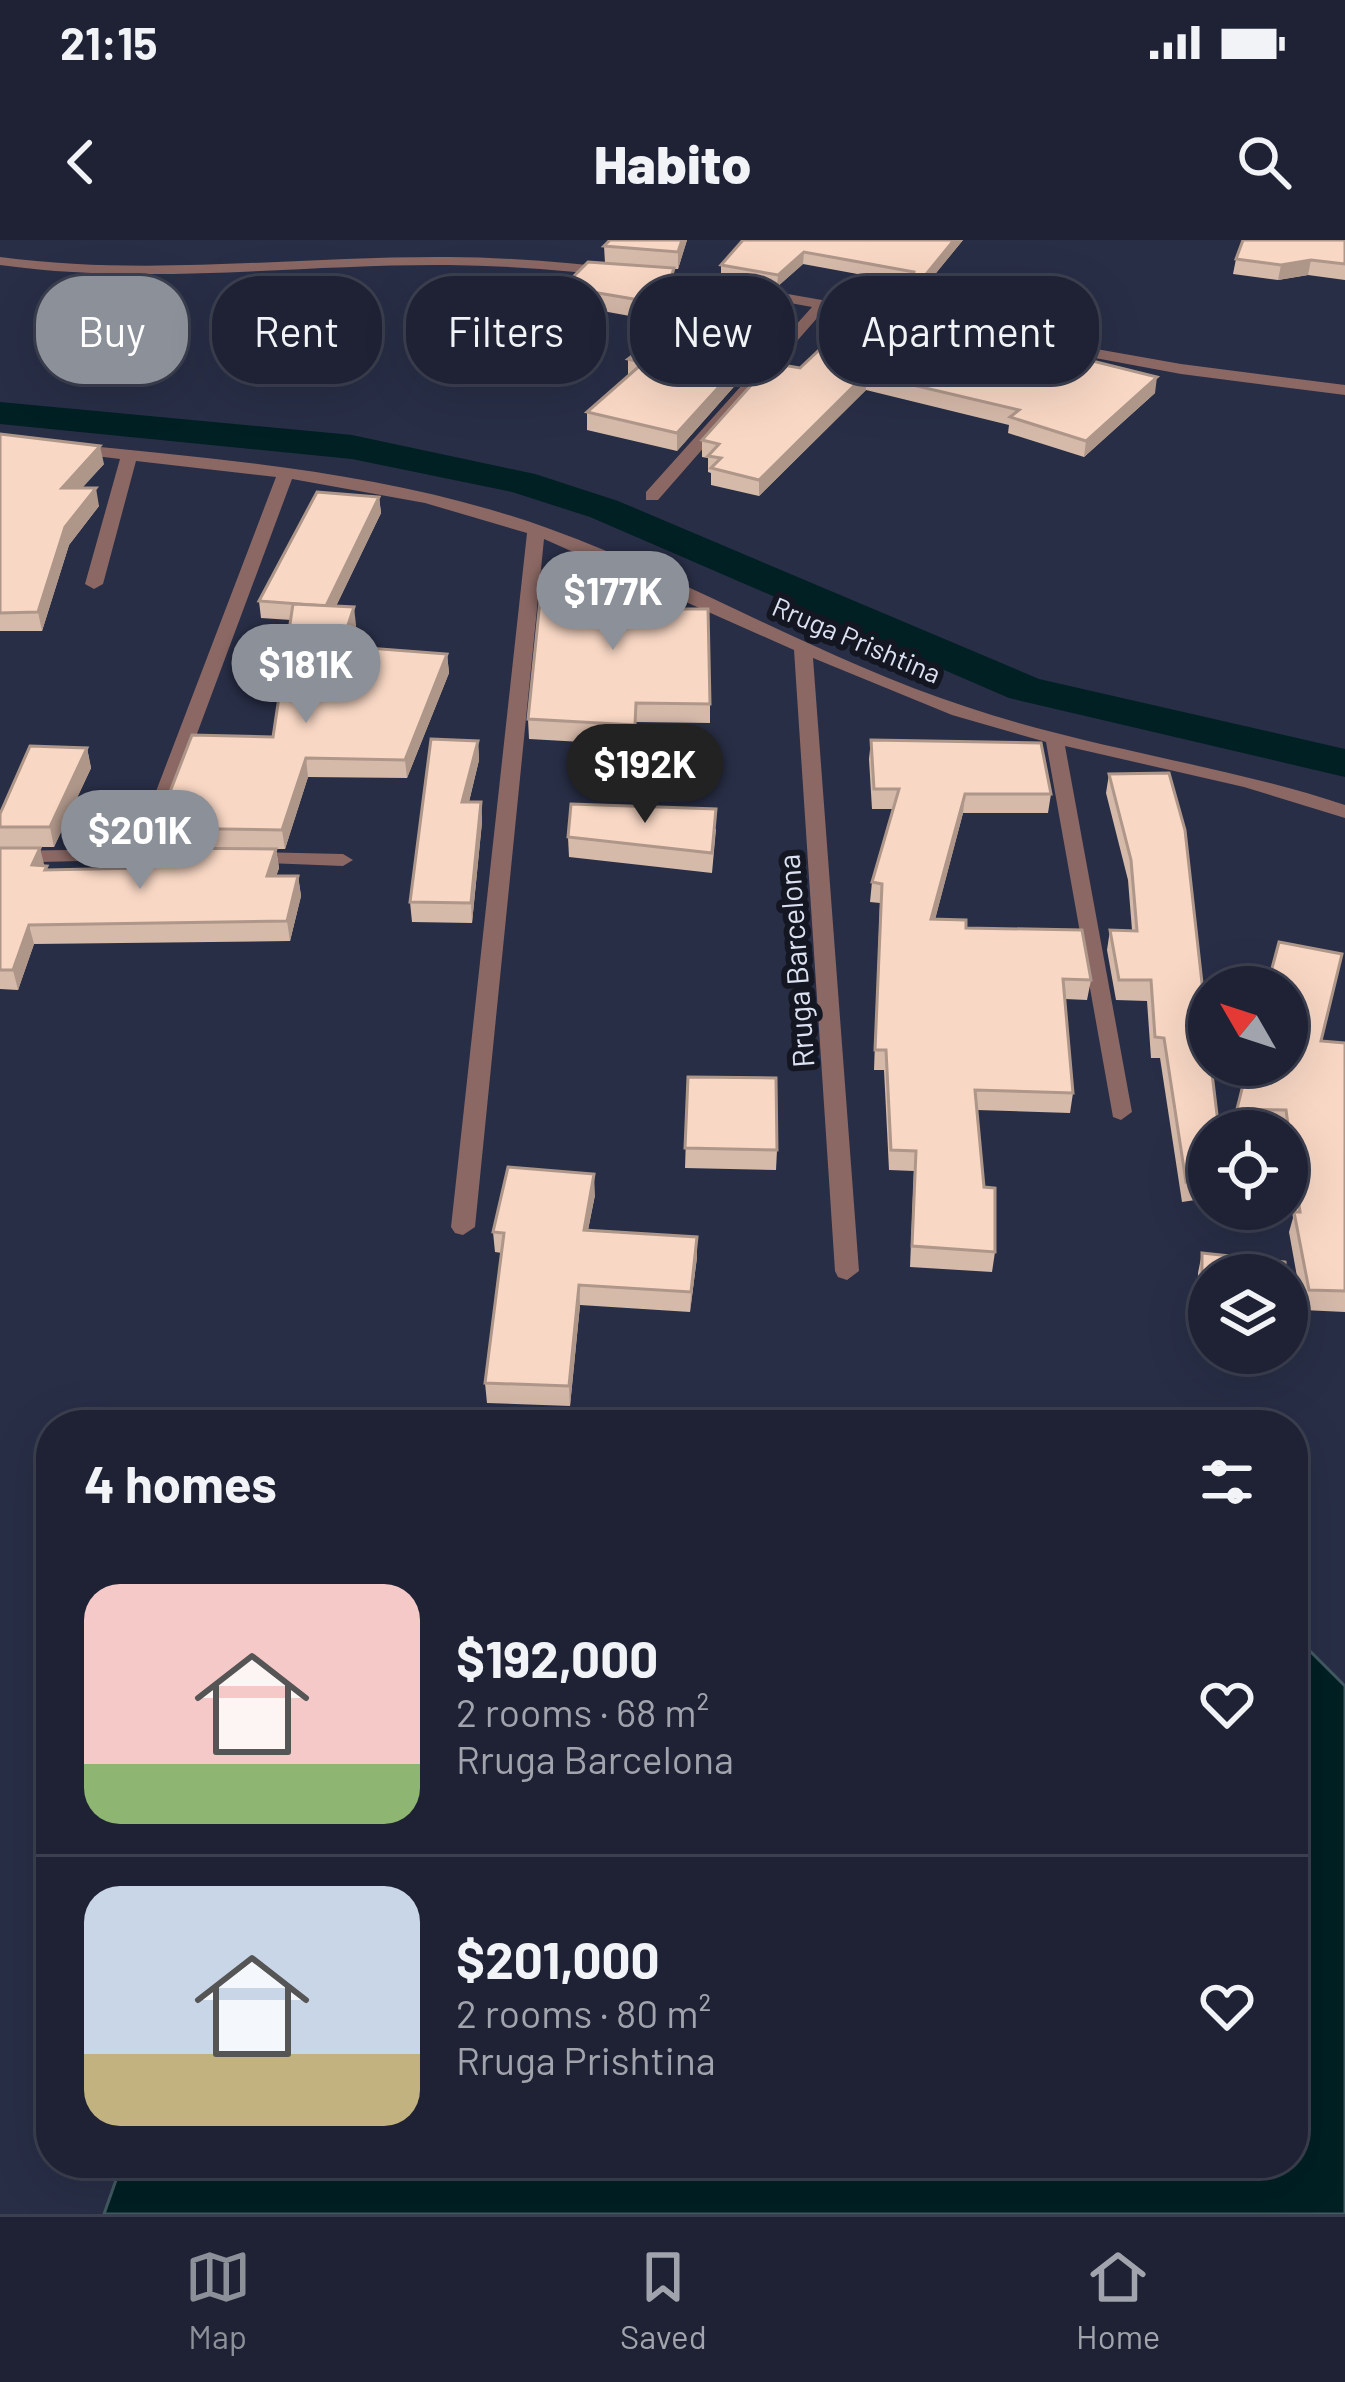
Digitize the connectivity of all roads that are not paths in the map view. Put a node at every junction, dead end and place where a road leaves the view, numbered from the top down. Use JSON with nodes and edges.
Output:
{"nodes":[{"id":1,"x":0,"y":261,"type":"edge"},
{"id":2,"x":819,"y":303,"type":"edge"},
{"id":3,"x":819,"y":307,"type":"edge"},
{"id":4,"x":1099,"y":354,"type":"edge"},
{"id":5,"x":1345,"y":390,"type":"edge"},
{"id":6,"x":39,"y":446,"type":"edge"},
{"id":7,"x":130,"y":454,"type":"junction"},
{"id":8,"x":286,"y":473,"type":"junction"},
{"id":9,"x":652,"y":496,"type":"dead end"},
{"id":10,"x":536,"y":530,"type":"junction"},
{"id":11,"x":94,"y":584,"type":"dead end"},
{"id":12,"x":803,"y":646,"type":"junction"},
{"id":13,"x":1055,"y":743,"type":"junction"},
{"id":14,"x":1345,"y":812,"type":"edge"},
{"id":15,"x":142,"y":855,"type":"junction"},
{"id":16,"x":0,"y":856,"type":"edge"},
{"id":17,"x":186,"y":856,"type":"edge"},
{"id":18,"x":231,"y":857,"type":"edge"},
{"id":19,"x":343,"y":860,"type":"dead end"},
{"id":20,"x":1120,"y":1112,"type":"dead end"},
{"id":21,"x":463,"y":1227,"type":"dead end"},
{"id":22,"x":847,"y":1271,"type":"dead end"}],
"edges":[{"from":1,"to":2,"type":"street"},
{"from":3,"to":9,"type":"street"},
{"from":4,"to":5,"type":"street"},
{"from":6,"to":7,"type":"street","name":"Rruga Prishtina"},
{"from":7,"to":8,"type":"street","name":"Rruga Prishtina"},
{"from":7,"to":11,"type":"street"},
{"from":8,"to":10,"type":"street","name":"Rruga Prishtina"},
{"from":8,"to":15,"type":"street"},
{"from":10,"to":12,"type":"street","name":"Rruga Prishtina"},
{"from":10,"to":21,"type":"street"},
{"from":12,"to":13,"type":"street","name":"Rruga Prishtina"},
{"from":12,"to":22,"type":"street","name":"Rruga Barcelona"},
{"from":13,"to":14,"type":"street","name":"Rruga Prishtina"},
{"from":13,"to":20,"type":"street"},
{"from":15,"to":16,"type":"street"},
{"from":15,"to":17,"type":"street"},
{"from":18,"to":19,"type":"street"}]}
